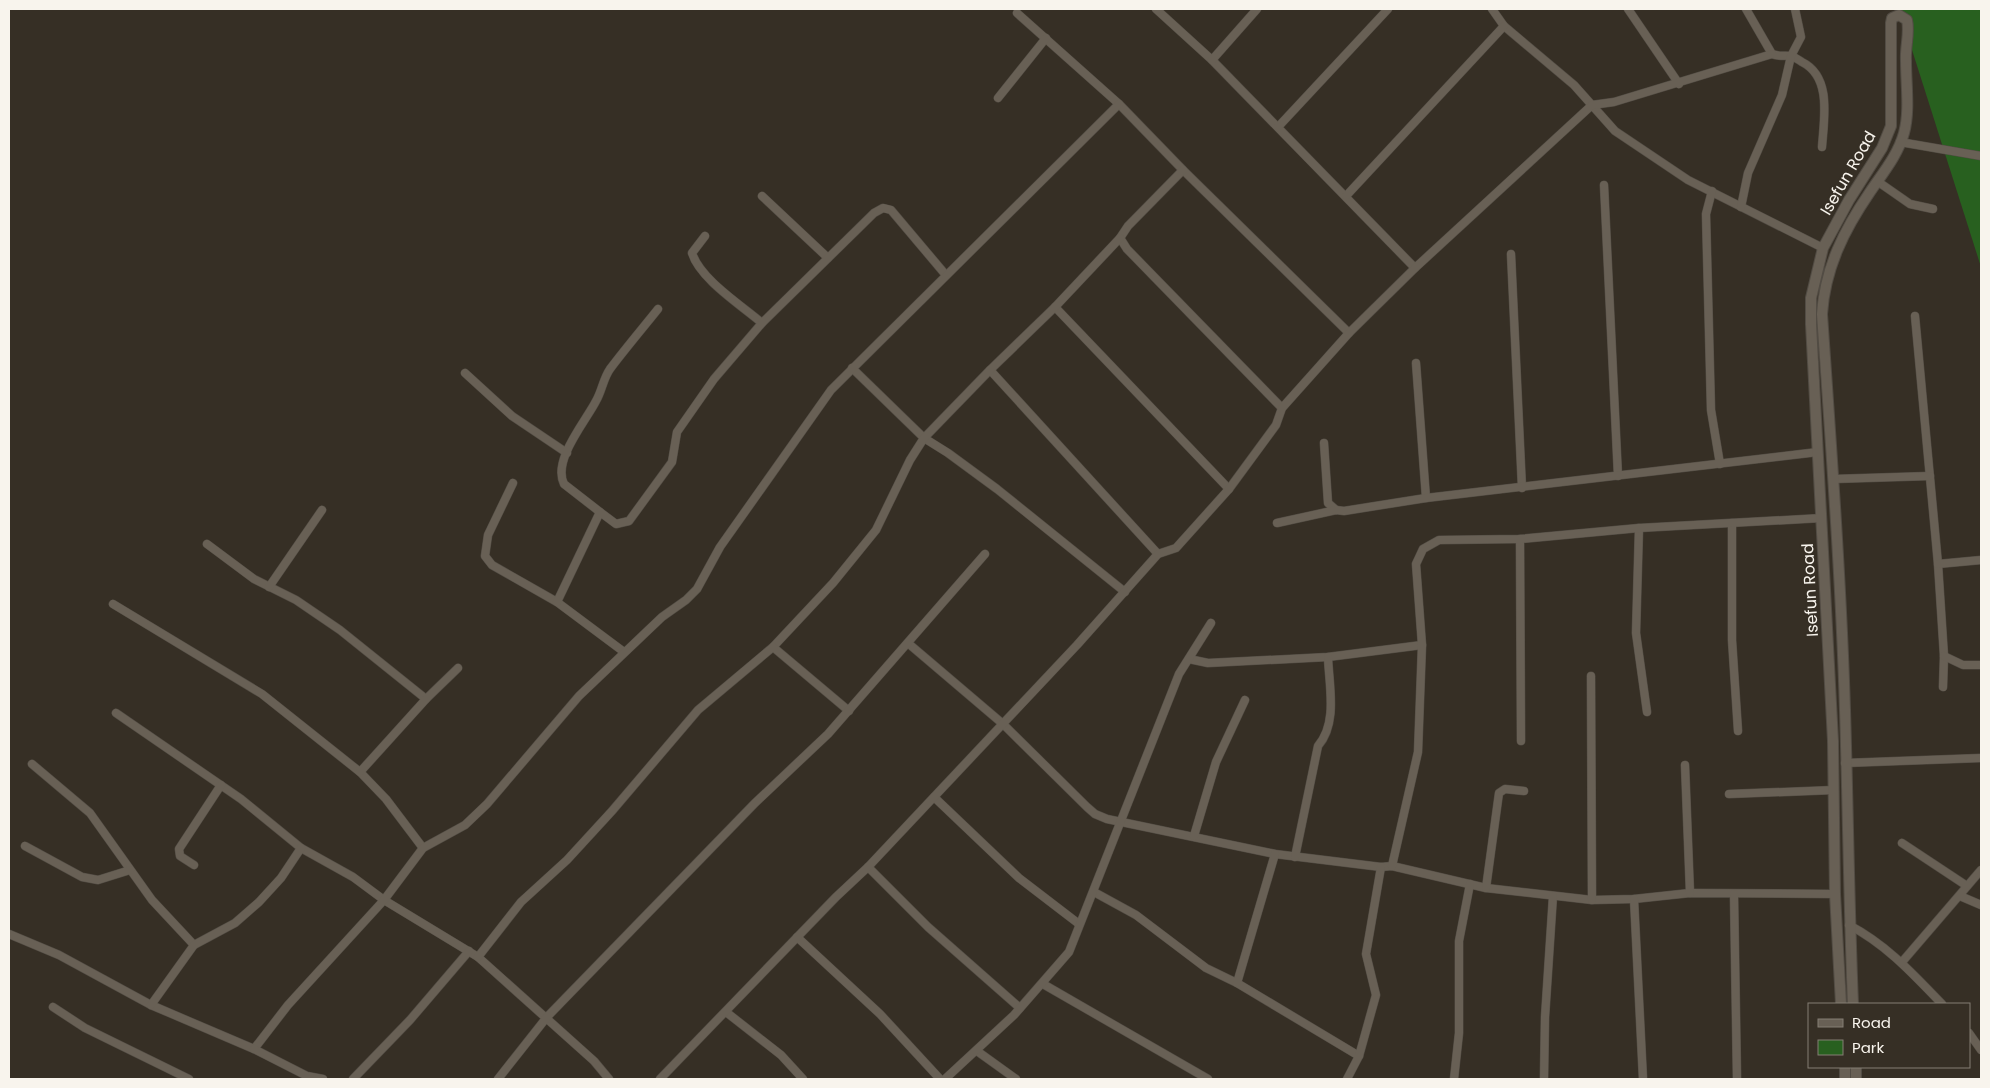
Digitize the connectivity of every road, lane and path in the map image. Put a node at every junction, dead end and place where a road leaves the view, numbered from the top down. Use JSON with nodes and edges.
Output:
{"nodes":[{"id":1,"x":1156,"y":9,"type":"edge"},
{"id":2,"x":1257,"y":9,"type":"edge"},
{"id":3,"x":1388,"y":9,"type":"edge"},
{"id":4,"x":1492,"y":9,"type":"edge"},
{"id":5,"x":1628,"y":9,"type":"edge"},
{"id":6,"x":1746,"y":9,"type":"edge"},
{"id":7,"x":1796,"y":9,"type":"edge"},
{"id":8,"x":1017,"y":13,"type":"dead end"},
{"id":9,"x":1504,"y":26,"type":"junction"},
{"id":10,"x":1046,"y":38,"type":"junction"},
{"id":11,"x":1772,"y":54,"type":"junction"},
{"id":12,"x":1791,"y":56,"type":"junction"},
{"id":13,"x":1212,"y":60,"type":"junction"},
{"id":14,"x":1679,"y":84,"type":"junction"},
{"id":15,"x":998,"y":98,"type":"dead end"},
{"id":16,"x":1119,"y":104,"type":"junction"},
{"id":17,"x":1592,"y":105,"type":"junction"},
{"id":18,"x":1278,"y":127,"type":"junction"},
{"id":19,"x":1900,"y":142,"type":"junction"},
{"id":20,"x":1822,"y":146,"type":"dead end"},
{"id":21,"x":1981,"y":156,"type":"edge"},
{"id":22,"x":1183,"y":170,"type":"junction"},
{"id":23,"x":1877,"y":181,"type":"junction"},
{"id":24,"x":1604,"y":185,"type":"dead end"},
{"id":25,"x":1712,"y":191,"type":"junction"},
{"id":26,"x":762,"y":196,"type":"dead end"},
{"id":27,"x":1346,"y":196,"type":"junction"},
{"id":28,"x":1741,"y":207,"type":"junction"},
{"id":29,"x":1933,"y":209,"type":"dead end"},
{"id":30,"x":705,"y":236,"type":"dead end"},
{"id":31,"x":1120,"y":238,"type":"junction"},
{"id":32,"x":1823,"y":248,"type":"junction"},
{"id":33,"x":1511,"y":254,"type":"dead end"},
{"id":34,"x":828,"y":258,"type":"junction"},
{"id":35,"x":1415,"y":268,"type":"junction"},
{"id":36,"x":945,"y":274,"type":"junction"},
{"id":37,"x":1055,"y":307,"type":"junction"},
{"id":38,"x":658,"y":309,"type":"dead end"},
{"id":39,"x":1915,"y":316,"type":"dead end"},
{"id":40,"x":762,"y":323,"type":"junction"},
{"id":41,"x":1350,"y":333,"type":"junction"},
{"id":42,"x":1416,"y":363,"type":"dead end"},
{"id":43,"x":852,"y":368,"type":"junction"},
{"id":44,"x":990,"y":370,"type":"junction"},
{"id":45,"x":1826,"y":372,"type":"junction"},
{"id":46,"x":466,"y":373,"type":"dead end"},
{"id":47,"x":1813,"y":373,"type":"junction"},
{"id":48,"x":1282,"y":408,"type":"junction"},
{"id":49,"x":924,"y":438,"type":"junction"},
{"id":50,"x":1324,"y":443,"type":"dead end"},
{"id":51,"x":1818,"y":452,"type":"junction"},
{"id":52,"x":567,"y":453,"type":"junction"},
{"id":53,"x":1720,"y":464,"type":"junction"},
{"id":54,"x":1618,"y":476,"type":"junction"},
{"id":55,"x":1930,"y":476,"type":"junction"},
{"id":56,"x":1833,"y":479,"type":"junction"},
{"id":57,"x":514,"y":483,"type":"dead end"},
{"id":58,"x":1522,"y":488,"type":"junction"},
{"id":59,"x":1229,"y":489,"type":"junction"},
{"id":60,"x":1426,"y":498,"type":"junction"},
{"id":61,"x":322,"y":510,"type":"dead end"},
{"id":62,"x":1336,"y":510,"type":"junction"},
{"id":63,"x":600,"y":512,"type":"junction"},
{"id":64,"x":1822,"y":518,"type":"junction"},
{"id":65,"x":1277,"y":523,"type":"dead end"},
{"id":66,"x":1732,"y":524,"type":"junction"},
{"id":67,"x":1639,"y":528,"type":"junction"},
{"id":68,"x":1520,"y":539,"type":"junction"},
{"id":69,"x":207,"y":544,"type":"dead end"},
{"id":70,"x":985,"y":554,"type":"dead end"},
{"id":71,"x":1158,"y":554,"type":"junction"},
{"id":72,"x":1981,"y":560,"type":"edge"},
{"id":73,"x":1938,"y":564,"type":"junction"},
{"id":74,"x":269,"y":587,"type":"junction"},
{"id":75,"x":1124,"y":592,"type":"junction"},
{"id":76,"x":557,"y":602,"type":"junction"},
{"id":77,"x":113,"y":604,"type":"dead end"},
{"id":78,"x":1210,"y":623,"type":"dead end"},
{"id":79,"x":909,"y":644,"type":"junction"},
{"id":80,"x":1422,"y":645,"type":"junction"},
{"id":81,"x":773,"y":647,"type":"junction"},
{"id":82,"x":624,"y":652,"type":"junction"},
{"id":83,"x":1944,"y":656,"type":"junction"},
{"id":84,"x":1328,"y":657,"type":"junction"},
{"id":85,"x":1189,"y":659,"type":"junction"},
{"id":86,"x":1981,"y":666,"type":"edge"},
{"id":87,"x":458,"y":668,"type":"dead end"},
{"id":88,"x":1591,"y":676,"type":"dead end"},
{"id":89,"x":1942,"y":687,"type":"dead end"},
{"id":90,"x":426,"y":699,"type":"junction"},
{"id":91,"x":1245,"y":700,"type":"dead end"},
{"id":92,"x":849,"y":711,"type":"junction"},
{"id":93,"x":116,"y":712,"type":"dead end"},
{"id":94,"x":1647,"y":712,"type":"dead end"},
{"id":95,"x":1003,"y":724,"type":"junction"},
{"id":96,"x":1738,"y":731,"type":"dead end"},
{"id":97,"x":1521,"y":741,"type":"dead end"},
{"id":98,"x":1981,"y":758,"type":"edge"},
{"id":99,"x":1845,"y":763,"type":"junction"},
{"id":100,"x":32,"y":764,"type":"dead end"},
{"id":101,"x":1685,"y":765,"type":"dead end"},
{"id":102,"x":360,"y":772,"type":"junction"},
{"id":103,"x":221,"y":785,"type":"junction"},
{"id":104,"x":1834,"y":790,"type":"junction"},
{"id":105,"x":1524,"y":791,"type":"dead end"},
{"id":106,"x":1729,"y":794,"type":"dead end"},
{"id":107,"x":934,"y":796,"type":"junction"},
{"id":108,"x":1121,"y":821,"type":"junction"},
{"id":109,"x":1194,"y":836,"type":"junction"},
{"id":110,"x":1902,"y":843,"type":"dead end"},
{"id":111,"x":25,"y":846,"type":"dead end"},
{"id":112,"x":301,"y":848,"type":"junction"},
{"id":113,"x":423,"y":848,"type":"junction"},
{"id":114,"x":1275,"y":854,"type":"junction"},
{"id":115,"x":1295,"y":857,"type":"junction"},
{"id":116,"x":194,"y":865,"type":"dead end"},
{"id":117,"x":1392,"y":866,"type":"junction"},
{"id":118,"x":868,"y":867,"type":"junction"},
{"id":119,"x":1381,"y":867,"type":"junction"},
{"id":120,"x":130,"y":870,"type":"junction"},
{"id":121,"x":1981,"y":870,"type":"edge"},
{"id":122,"x":1470,"y":884,"type":"junction"},
{"id":123,"x":1967,"y":886,"type":"junction"},
{"id":124,"x":1486,"y":888,"type":"junction"},
{"id":125,"x":1094,"y":892,"type":"junction"},
{"id":126,"x":1690,"y":893,"type":"junction"},
{"id":127,"x":1734,"y":894,"type":"junction"},
{"id":128,"x":1835,"y":894,"type":"junction"},
{"id":129,"x":1553,"y":896,"type":"junction"},
{"id":130,"x":1960,"y":896,"type":"junction"},
{"id":131,"x":1634,"y":899,"type":"junction"},
{"id":132,"x":384,"y":900,"type":"junction"},
{"id":133,"x":1592,"y":900,"type":"junction"},
{"id":134,"x":1981,"y":905,"type":"edge"},
{"id":135,"x":1079,"y":924,"type":"junction"},
{"id":136,"x":1849,"y":925,"type":"junction"},
{"id":137,"x":9,"y":934,"type":"edge"},
{"id":138,"x":797,"y":937,"type":"junction"},
{"id":139,"x":194,"y":945,"type":"junction"},
{"id":140,"x":469,"y":951,"type":"junction"},
{"id":141,"x":478,"y":956,"type":"junction"},
{"id":142,"x":1902,"y":962,"type":"junction"},
{"id":143,"x":1237,"y":983,"type":"junction"},
{"id":144,"x":1044,"y":984,"type":"junction"},
{"id":145,"x":1841,"y":1003,"type":"edge"},
{"id":146,"x":1853,"y":1003,"type":"edge"},
{"id":147,"x":1941,"y":1003,"type":"edge"},
{"id":148,"x":151,"y":1005,"type":"junction"},
{"id":149,"x":53,"y":1007,"type":"dead end"},
{"id":150,"x":1020,"y":1008,"type":"junction"},
{"id":151,"x":726,"y":1012,"type":"junction"},
{"id":152,"x":547,"y":1017,"type":"junction"},
{"id":153,"x":1970,"y":1034,"type":"edge"},
{"id":154,"x":254,"y":1049,"type":"junction"},
{"id":155,"x":1981,"y":1050,"type":"edge"},
{"id":156,"x":977,"y":1051,"type":"junction"},
{"id":157,"x":1359,"y":1056,"type":"junction"},
{"id":158,"x":178,"y":1077,"type":"edge"},
{"id":159,"x":306,"y":1078,"type":"edge"},
{"id":160,"x":189,"y":1079,"type":"edge"},
{"id":161,"x":323,"y":1079,"type":"edge"},
{"id":162,"x":353,"y":1079,"type":"edge"},
{"id":163,"x":498,"y":1079,"type":"edge"},
{"id":164,"x":609,"y":1079,"type":"edge"},
{"id":165,"x":660,"y":1079,"type":"edge"},
{"id":166,"x":802,"y":1079,"type":"edge"},
{"id":167,"x":940,"y":1079,"type":"edge"},
{"id":168,"x":945,"y":1079,"type":"edge"},
{"id":169,"x":1016,"y":1079,"type":"edge"},
{"id":170,"x":1208,"y":1079,"type":"edge"},
{"id":171,"x":1347,"y":1079,"type":"edge"},
{"id":172,"x":1454,"y":1079,"type":"edge"},
{"id":173,"x":1544,"y":1079,"type":"edge"},
{"id":174,"x":1643,"y":1079,"type":"edge"},
{"id":175,"x":1737,"y":1079,"type":"edge"}],
"edges":[{"from":1,"to":13,"type":"street"},
{"from":2,"to":13,"type":"street"},
{"from":3,"to":18,"type":"street"},
{"from":4,"to":9,"type":"street"},
{"from":5,"to":14,"type":"street"},
{"from":6,"to":11,"type":"street"},
{"from":7,"to":12,"type":"street"},
{"from":8,"to":10,"type":"street"},
{"from":9,"to":17,"type":"street"},
{"from":9,"to":27,"type":"street"},
{"from":10,"to":15,"type":"street"},
{"from":10,"to":16,"type":"street"},
{"from":11,"to":12,"type":"street"},
{"from":11,"to":14,"type":"street"},
{"from":12,"to":20,"type":"street"},
{"from":12,"to":28,"type":"street"},
{"from":13,"to":18,"type":"street"},
{"from":14,"to":17,"type":"street"},
{"from":16,"to":22,"type":"street"},
{"from":16,"to":36,"type":"street"},
{"from":17,"to":25,"type":"street"},
{"from":17,"to":35,"type":"street"},
{"from":18,"to":27,"type":"street"},
{"from":19,"to":21,"type":"street"},
{"from":19,"to":23,"type":"street","name":"Isefun Road"},
{"from":19,"to":32,"type":"street","name":"Isefun Road"},
{"from":22,"to":31,"type":"street"},
{"from":22,"to":41,"type":"street"},
{"from":23,"to":29,"type":"street"},
{"from":23,"to":45,"type":"street","name":"Isefun Road"},
{"from":24,"to":54,"type":"street"},
{"from":25,"to":28,"type":"street"},
{"from":25,"to":53,"type":"street"},
{"from":26,"to":34,"type":"street"},
{"from":27,"to":35,"type":"street"},
{"from":28,"to":32,"type":"street"},
{"from":30,"to":40,"type":"street"},
{"from":31,"to":37,"type":"street"},
{"from":31,"to":48,"type":"street"},
{"from":32,"to":47,"type":"street","name":"Isefun Road"},
{"from":33,"to":58,"type":"street"},
{"from":34,"to":36,"type":"street"},
{"from":34,"to":40,"type":"street"},
{"from":35,"to":41,"type":"street"},
{"from":36,"to":43,"type":"street"},
{"from":37,"to":44,"type":"street"},
{"from":37,"to":59,"type":"street"},
{"from":38,"to":52,"type":"street"},
{"from":39,"to":55,"type":"street"},
{"from":40,"to":63,"type":"street"},
{"from":41,"to":48,"type":"street"},
{"from":42,"to":60,"type":"street"},
{"from":43,"to":49,"type":"street"},
{"from":43,"to":82,"type":"street"},
{"from":44,"to":49,"type":"street"},
{"from":44,"to":71,"type":"street"},
{"from":45,"to":47,"type":"street"},
{"from":45,"to":56,"type":"street","name":"Isefun Road"},
{"from":46,"to":52,"type":"street"},
{"from":47,"to":51,"type":"street","name":"Isefun Road"},
{"from":48,"to":59,"type":"street"},
{"from":49,"to":75,"type":"street"},
{"from":49,"to":81,"type":"street"},
{"from":50,"to":62,"type":"street"},
{"from":51,"to":53,"type":"street"},
{"from":51,"to":64,"type":"street","name":"Isefun Road"},
{"from":52,"to":63,"type":"street"},
{"from":53,"to":54,"type":"street"},
{"from":54,"to":58,"type":"street"},
{"from":55,"to":56,"type":"street"},
{"from":55,"to":73,"type":"street"},
{"from":56,"to":99,"type":"street","name":"Isefun Road"},
{"from":57,"to":76,"type":"street"},
{"from":58,"to":60,"type":"street"},
{"from":59,"to":71,"type":"street"},
{"from":60,"to":62,"type":"street"},
{"from":61,"to":74,"type":"street"},
{"from":62,"to":65,"type":"street"},
{"from":63,"to":76,"type":"street"},
{"from":64,"to":66,"type":"street"},
{"from":64,"to":104,"type":"street","name":"Isefun Road"},
{"from":66,"to":67,"type":"street"},
{"from":66,"to":96,"type":"street"},
{"from":67,"to":68,"type":"street"},
{"from":67,"to":94,"type":"street"},
{"from":68,"to":80,"type":"street"},
{"from":68,"to":97,"type":"street"},
{"from":69,"to":74,"type":"street"},
{"from":70,"to":79,"type":"street"},
{"from":71,"to":75,"type":"street"},
{"from":72,"to":73,"type":"street"},
{"from":73,"to":83,"type":"street"},
{"from":74,"to":90,"type":"street"},
{"from":75,"to":95,"type":"street"},
{"from":76,"to":82,"type":"street"},
{"from":77,"to":102,"type":"street"},
{"from":78,"to":85,"type":"street"},
{"from":79,"to":92,"type":"street"},
{"from":79,"to":95,"type":"street"},
{"from":80,"to":84,"type":"street"},
{"from":80,"to":117,"type":"street"},
{"from":81,"to":92,"type":"street"},
{"from":81,"to":141,"type":"street"},
{"from":82,"to":113,"type":"street"},
{"from":83,"to":86,"type":"street"},
{"from":83,"to":89,"type":"street"},
{"from":84,"to":85,"type":"street"},
{"from":84,"to":115,"type":"street"},
{"from":85,"to":108,"type":"street"},
{"from":87,"to":90,"type":"street"},
{"from":88,"to":133,"type":"street"},
{"from":90,"to":102,"type":"street"},
{"from":91,"to":109,"type":"street"},
{"from":92,"to":152,"type":"street"},
{"from":93,"to":103,"type":"street"},
{"from":95,"to":107,"type":"street"},
{"from":95,"to":108,"type":"street"},
{"from":98,"to":99,"type":"street"},
{"from":99,"to":136,"type":"street","name":"Isefun Road"},
{"from":100,"to":120,"type":"street"},
{"from":101,"to":126,"type":"street"},
{"from":102,"to":113,"type":"street"},
{"from":103,"to":112,"type":"street"},
{"from":103,"to":116,"type":"street"},
{"from":104,"to":106,"type":"street"},
{"from":104,"to":128,"type":"street","name":"Isefun Road"},
{"from":105,"to":124,"type":"street"},
{"from":107,"to":118,"type":"street"},
{"from":107,"to":135,"type":"street"},
{"from":108,"to":109,"type":"street"},
{"from":108,"to":125,"type":"street"},
{"from":109,"to":114,"type":"street"},
{"from":110,"to":123,"type":"street"},
{"from":111,"to":120,"type":"street"},
{"from":112,"to":132,"type":"street"},
{"from":112,"to":139,"type":"street"},
{"from":113,"to":132,"type":"street"},
{"from":114,"to":115,"type":"street"},
{"from":114,"to":143,"type":"street"},
{"from":115,"to":119,"type":"street"},
{"from":117,"to":119,"type":"street"},
{"from":117,"to":122,"type":"street"},
{"from":118,"to":138,"type":"street"},
{"from":118,"to":150,"type":"street"},
{"from":119,"to":157,"type":"street"},
{"from":120,"to":139,"type":"street"},
{"from":121,"to":123,"type":"street"},
{"from":122,"to":124,"type":"street"},
{"from":122,"to":172,"type":"street"},
{"from":123,"to":130,"type":"street"},
{"from":124,"to":129,"type":"street"},
{"from":125,"to":135,"type":"street"},
{"from":125,"to":143,"type":"street"},
{"from":126,"to":127,"type":"street"},
{"from":126,"to":131,"type":"street"},
{"from":127,"to":128,"type":"street"},
{"from":127,"to":175,"type":"street"},
{"from":128,"to":145,"type":"street","name":"Isefun Road"},
{"from":129,"to":133,"type":"street"},
{"from":129,"to":173,"type":"street"},
{"from":130,"to":134,"type":"street"},
{"from":130,"to":142,"type":"street"},
{"from":131,"to":133,"type":"street"},
{"from":131,"to":174,"type":"street"},
{"from":132,"to":140,"type":"street"},
{"from":132,"to":154,"type":"street"},
{"from":135,"to":144,"type":"street"},
{"from":136,"to":142,"type":"street"},
{"from":136,"to":146,"type":"street","name":"Isefun Road"},
{"from":137,"to":148,"type":"street"},
{"from":138,"to":151,"type":"street"},
{"from":138,"to":167,"type":"street"},
{"from":139,"to":148,"type":"street"},
{"from":140,"to":141,"type":"street"},
{"from":140,"to":162,"type":"street"},
{"from":141,"to":152,"type":"street"},
{"from":142,"to":147,"type":"street"},
{"from":143,"to":157,"type":"street"},
{"from":144,"to":150,"type":"street"},
{"from":144,"to":170,"type":"street"},
{"from":148,"to":154,"type":"street"},
{"from":149,"to":158,"type":"street"},
{"from":150,"to":156,"type":"street"},
{"from":151,"to":165,"type":"street"},
{"from":151,"to":166,"type":"street"},
{"from":152,"to":163,"type":"street"},
{"from":152,"to":164,"type":"street"},
{"from":153,"to":155,"type":"street"},
{"from":154,"to":159,"type":"street"},
{"from":156,"to":168,"type":"street"},
{"from":156,"to":169,"type":"street"},
{"from":157,"to":171,"type":"street"},
{"from":158,"to":160,"type":"street"},
{"from":159,"to":161,"type":"street"}]}
